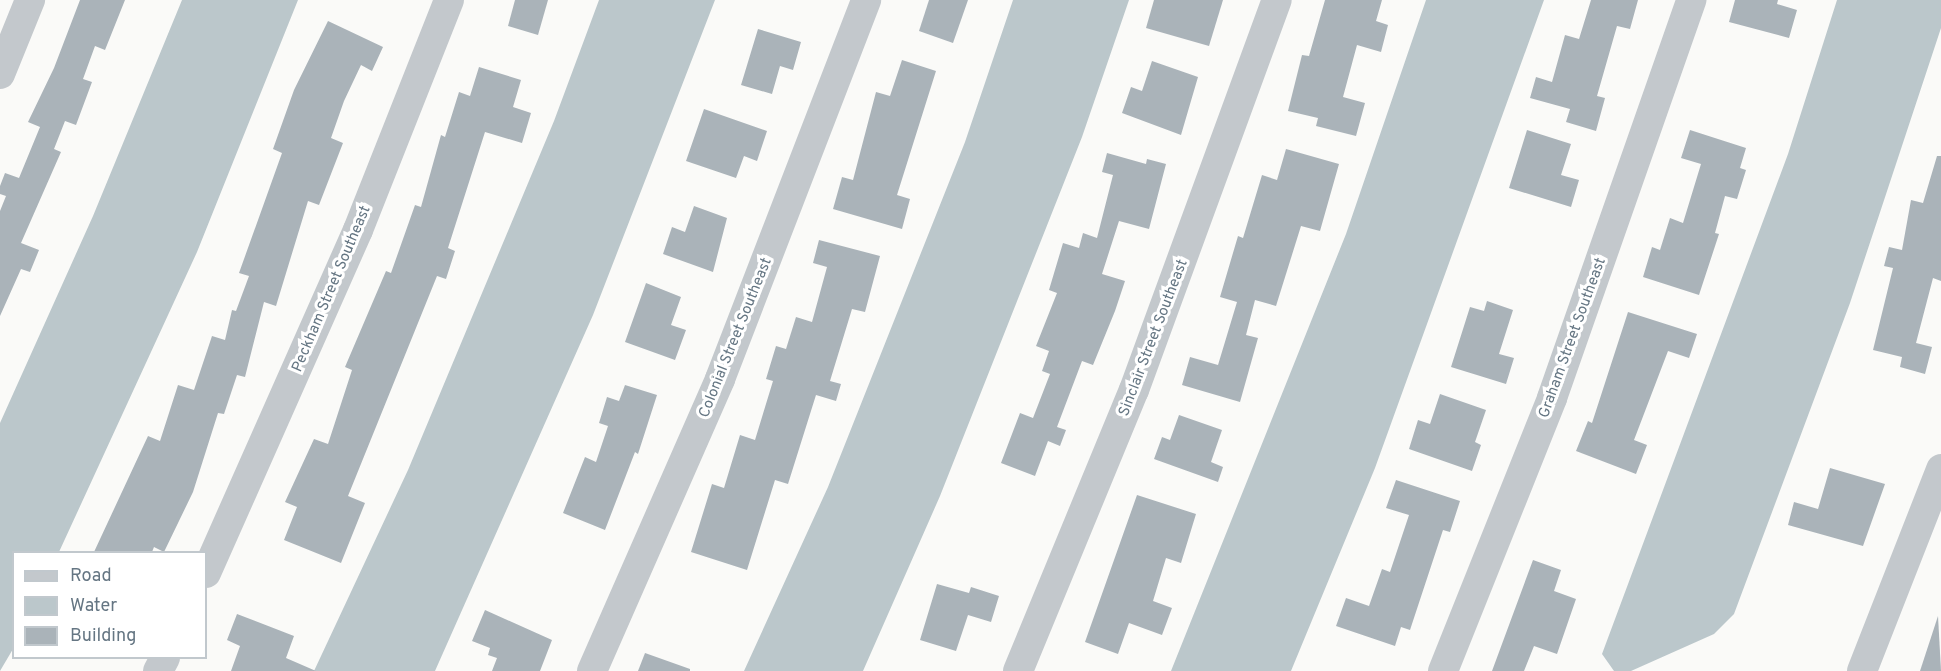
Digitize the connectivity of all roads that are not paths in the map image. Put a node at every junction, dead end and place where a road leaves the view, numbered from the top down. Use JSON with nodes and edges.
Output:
{"nodes":[{"id":1,"x":30,"y":0,"type":"edge"},
{"id":2,"x":449,"y":0,"type":"edge"},
{"id":3,"x":866,"y":0,"type":"edge"},
{"id":4,"x":1277,"y":0,"type":"edge"},
{"id":5,"x":1690,"y":0,"type":"edge"},
{"id":6,"x":0,"y":74,"type":"edge"},
{"id":7,"x":1941,"y":469,"type":"edge"},
{"id":8,"x":207,"y":571,"type":"edge"},
{"id":9,"x":592,"y":671,"type":"edge"},
{"id":10,"x":1018,"y":671,"type":"edge"},
{"id":11,"x":1443,"y":671,"type":"edge"},
{"id":12,"x":1862,"y":671,"type":"edge"}],
"edges":[{"from":1,"to":6,"type":"street"},
{"from":2,"to":8,"type":"street","name":"Peckham Street Southeast"},
{"from":3,"to":9,"type":"street","name":"Colonial Street Southeast"},
{"from":4,"to":10,"type":"street","name":"Sinclair Street Southeast"},
{"from":5,"to":11,"type":"street","name":"Graham Street Southeast"},
{"from":7,"to":12,"type":"street"}]}
